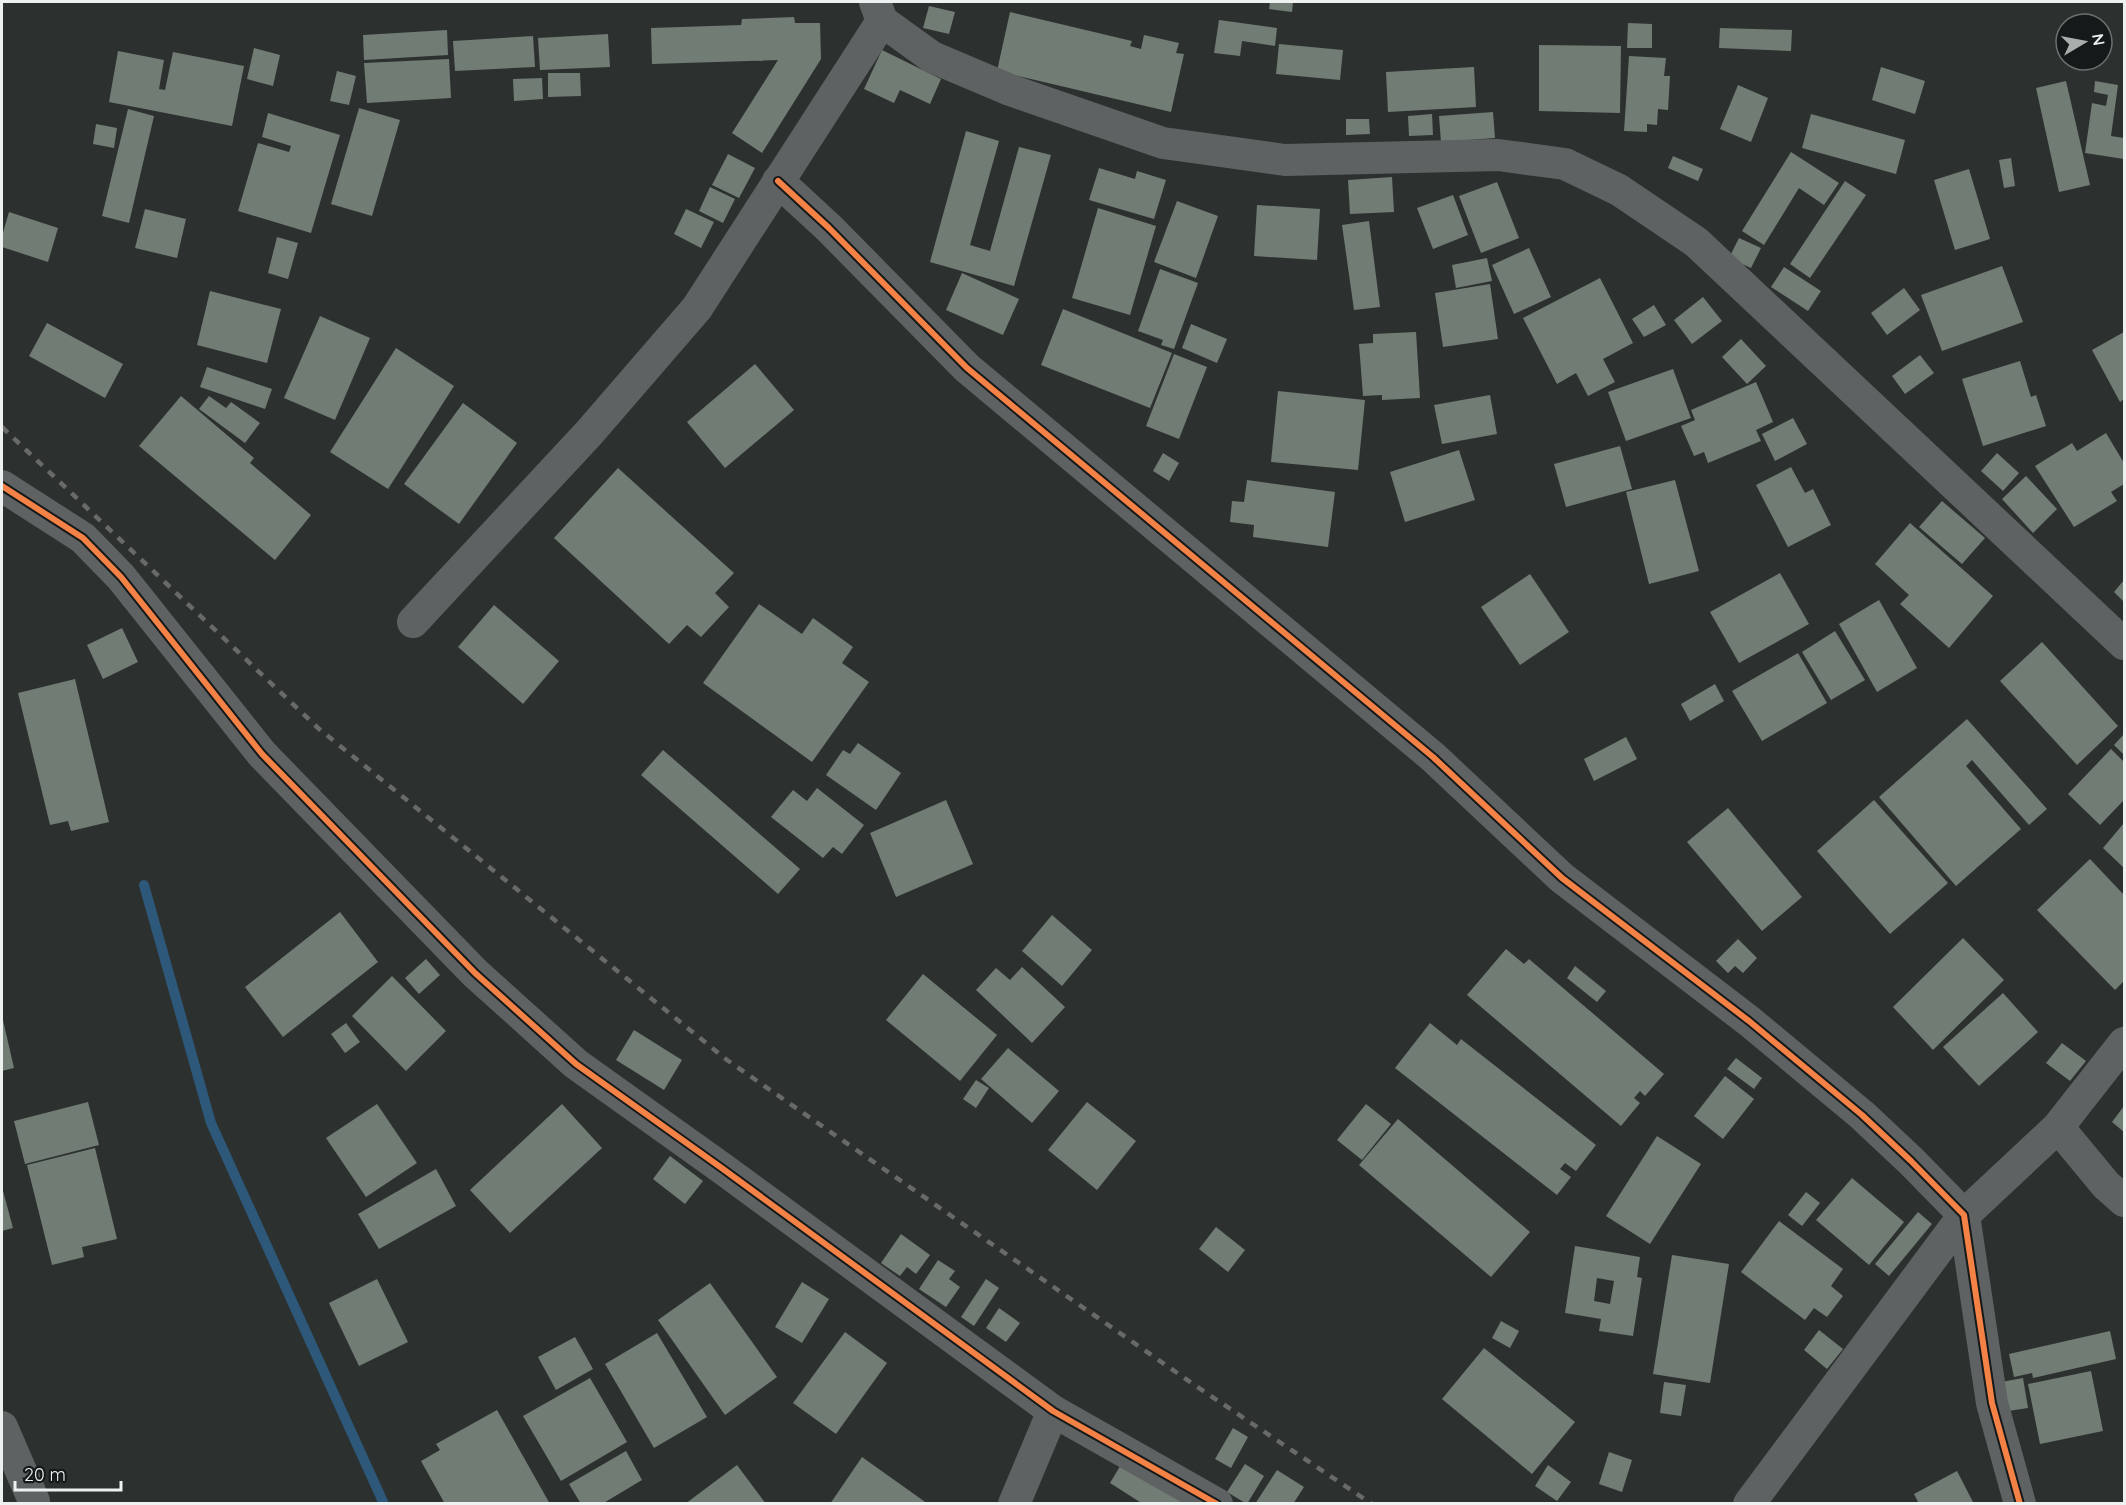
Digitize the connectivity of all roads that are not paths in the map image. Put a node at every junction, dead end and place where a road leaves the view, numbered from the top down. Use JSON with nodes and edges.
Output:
{"nodes":[{"id":1,"x":879,"y":11,"type":"edge"},
{"id":2,"x":778,"y":181,"type":"junction"},
{"id":3,"x":2,"y":486,"type":"edge"},
{"id":4,"x":413,"y":622,"type":"dead end"},
{"id":5,"x":2124,"y":644,"type":"edge"},
{"id":6,"x":2124,"y":1042,"type":"edge"},
{"id":7,"x":2058,"y":1127,"type":"junction"},
{"id":8,"x":2124,"y":1200,"type":"edge"},
{"id":9,"x":1964,"y":1215,"type":"junction"},
{"id":10,"x":1053,"y":1411,"type":"junction"},
{"id":11,"x":2,"y":1427,"type":"edge"},
{"id":12,"x":34,"y":1501,"type":"dead end"},
{"id":13,"x":1014,"y":1503,"type":"edge"},
{"id":14,"x":1217,"y":1503,"type":"edge"},
{"id":15,"x":1749,"y":1503,"type":"edge"},
{"id":16,"x":2020,"y":1503,"type":"edge"}],
"edges":[{"from":1,"to":2,"type":"street"},
{"from":1,"to":5,"type":"street"},
{"from":2,"to":4,"type":"street"},
{"from":2,"to":9,"type":"street"},
{"from":3,"to":10,"type":"street"},
{"from":6,"to":7,"type":"street"},
{"from":7,"to":8,"type":"street"},
{"from":7,"to":9,"type":"street"},
{"from":9,"to":15,"type":"street"},
{"from":9,"to":16,"type":"street"},
{"from":10,"to":13,"type":"street"},
{"from":10,"to":14,"type":"street"},
{"from":11,"to":12,"type":"street"}]}
